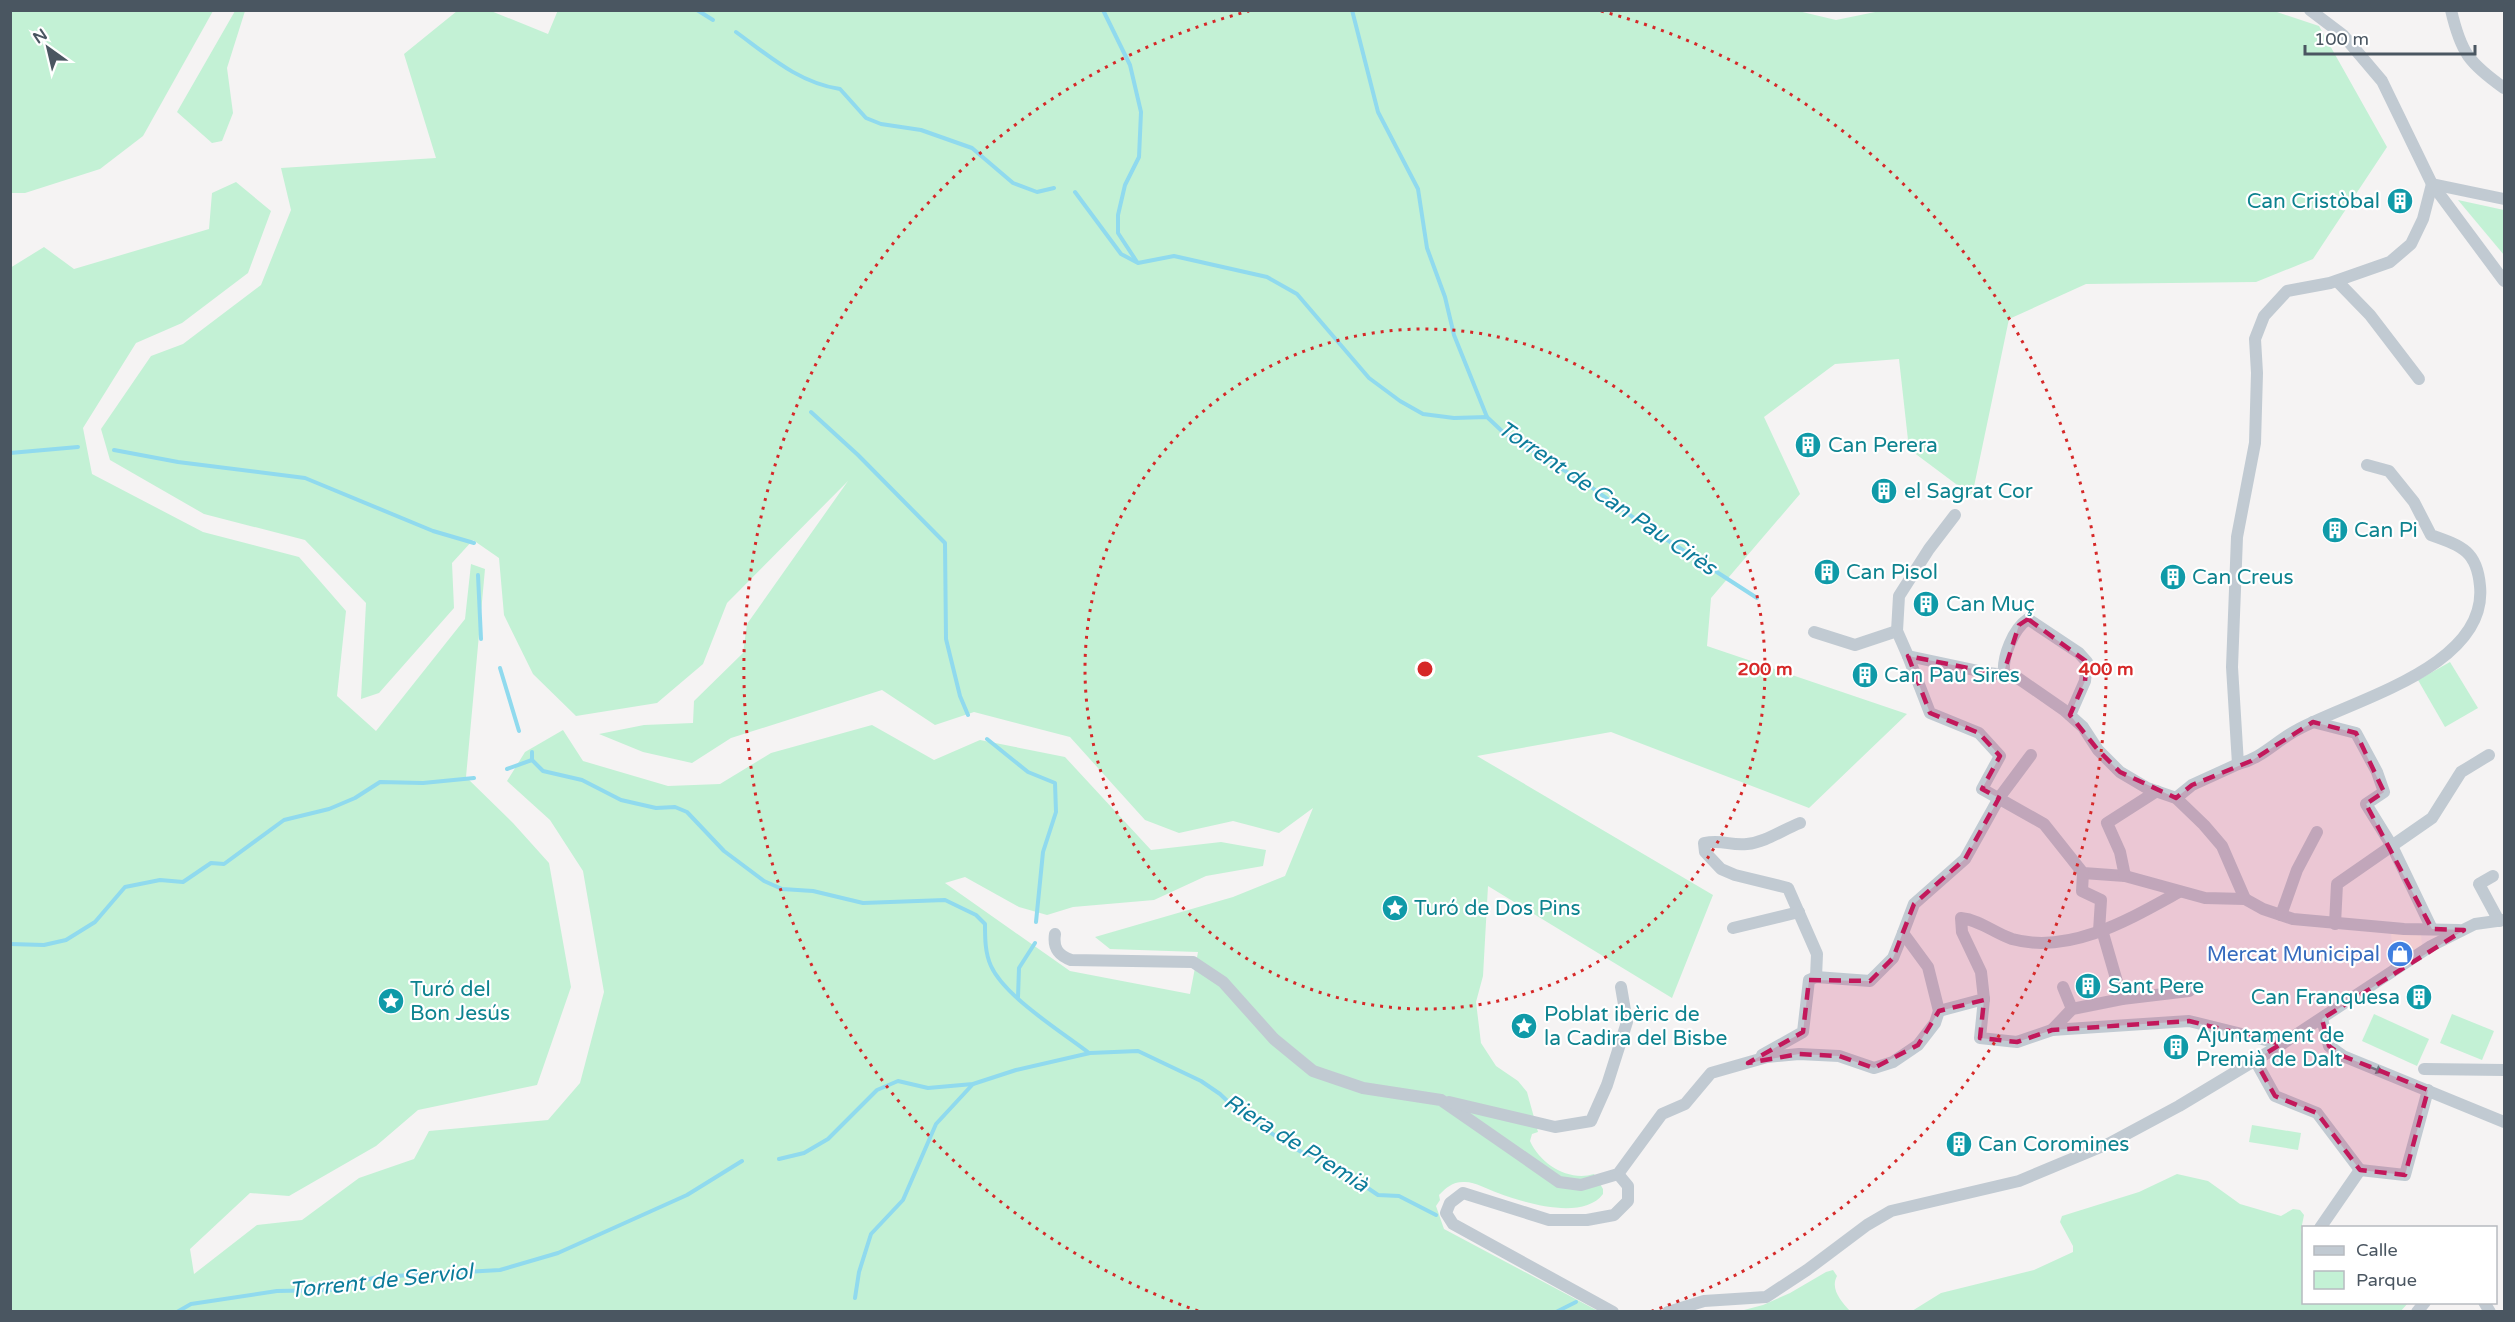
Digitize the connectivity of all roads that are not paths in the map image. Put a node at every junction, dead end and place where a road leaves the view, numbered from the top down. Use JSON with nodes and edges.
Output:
{"nodes":[{"id":1,"x":2310,"y":10,"type":"edge"},
{"id":2,"x":2451,"y":10,"type":"edge"},
{"id":3,"x":2505,"y":88,"type":"edge"},
{"id":4,"x":2432,"y":184,"type":"junction"},
{"id":5,"x":2505,"y":199,"type":"edge"},
{"id":6,"x":2337,"y":280,"type":"junction"},
{"id":7,"x":2505,"y":281,"type":"edge"},
{"id":8,"x":2419,"y":379,"type":"dead end"},
{"id":9,"x":2367,"y":465,"type":"dead end"},
{"id":10,"x":1955,"y":515,"type":"dead end"},
{"id":11,"x":1898,"y":631,"type":"junction"},
{"id":12,"x":1814,"y":632,"type":"dead end"},
{"id":13,"x":1908,"y":656,"type":"junction"},
{"id":14,"x":2004,"y":675,"type":"junction"},
{"id":15,"x":2070,"y":715,"type":"junction"},
{"id":16,"x":2313,"y":722,"type":"junction"},
{"id":17,"x":2031,"y":755,"type":"dead end"},
{"id":18,"x":2489,"y":755,"type":"dead end"},
{"id":19,"x":2238,"y":764,"type":"junction"},
{"id":20,"x":2157,"y":791,"type":"junction"},
{"id":21,"x":1999,"y":798,"type":"junction"},
{"id":22,"x":2176,"y":798,"type":"junction"},
{"id":23,"x":1800,"y":823,"type":"dead end"},
{"id":24,"x":2317,"y":832,"type":"dead end"},
{"id":25,"x":2391,"y":846,"type":"junction"},
{"id":26,"x":2083,"y":873,"type":"junction"},
{"id":27,"x":2125,"y":876,"type":"junction"},
{"id":28,"x":2493,"y":876,"type":"dead end"},
{"id":29,"x":2179,"y":892,"type":"junction"},
{"id":30,"x":2245,"y":899,"type":"junction"},
{"id":31,"x":1799,"y":912,"type":"junction"},
{"id":32,"x":2281,"y":915,"type":"junction"},
{"id":33,"x":2502,"y":921,"type":"edge"},
{"id":34,"x":2334,"y":924,"type":"junction"},
{"id":35,"x":1734,"y":928,"type":"dead end"},
{"id":36,"x":2432,"y":929,"type":"junction"},
{"id":37,"x":2464,"y":930,"type":"junction"},
{"id":38,"x":2100,"y":931,"type":"junction"},
{"id":39,"x":1903,"y":933,"type":"junction"},
{"id":40,"x":1055,"y":934,"type":"dead end"},
{"id":41,"x":1816,"y":977,"type":"junction"},
{"id":42,"x":1621,"y":987,"type":"dead end"},
{"id":43,"x":2063,"y":987,"type":"dead end"},
{"id":44,"x":2189,"y":991,"type":"dead end"},
{"id":45,"x":1984,"y":999,"type":"junction"},
{"id":46,"x":2122,"y":999,"type":"junction"},
{"id":47,"x":2072,"y":1009,"type":"junction"},
{"id":48,"x":1939,"y":1011,"type":"junction"},
{"id":49,"x":2322,"y":1019,"type":"junction"},
{"id":50,"x":2052,"y":1030,"type":"junction"},
{"id":51,"x":2282,"y":1044,"type":"junction"},
{"id":52,"x":2255,"y":1060,"type":"junction"},
{"id":53,"x":1748,"y":1063,"type":"junction"},
{"id":54,"x":2424,"y":1069,"type":"dead end"},
{"id":55,"x":2505,"y":1070,"type":"edge"},
{"id":56,"x":2428,"y":1090,"type":"junction"},
{"id":57,"x":1441,"y":1100,"type":"junction"},
{"id":58,"x":2505,"y":1122,"type":"edge"},
{"id":59,"x":2360,"y":1170,"type":"junction"},
{"id":60,"x":1618,"y":1174,"type":"junction"},
{"id":61,"x":2321,"y":1226,"type":"edge"},
{"id":62,"x":1613,"y":1311,"type":"edge"},
{"id":63,"x":1668,"y":1311,"type":"edge"}],
"edges":[{"from":1,"to":4,"type":"street"},
{"from":2,"to":3,"type":"street"},
{"from":4,"to":5,"type":"street"},
{"from":4,"to":6,"type":"street"},
{"from":4,"to":7,"type":"street"},
{"from":6,"to":8,"type":"street"},
{"from":6,"to":19,"type":"street"},
{"from":9,"to":16,"type":"street"},
{"from":10,"to":11,"type":"street"},
{"from":11,"to":12,"type":"street"},
{"from":11,"to":13,"type":"street"},
{"from":13,"to":14,"type":"street"},
{"from":13,"to":21,"type":"street"},
{"from":14,"to":15,"type":"street"},
{"from":14,"to":15,"type":"street"},
{"from":15,"to":20,"type":"street"},
{"from":16,"to":19,"type":"street"},
{"from":16,"to":25,"type":"street"},
{"from":17,"to":21,"type":"street"},
{"from":18,"to":25,"type":"street"},
{"from":19,"to":22,"type":"street"},
{"from":20,"to":22,"type":"street"},
{"from":20,"to":27,"type":"street"},
{"from":21,"to":26,"type":"street"},
{"from":21,"to":39,"type":"street"},
{"from":22,"to":30,"type":"street"},
{"from":23,"to":31,"type":"street"},
{"from":24,"to":32,"type":"street"},
{"from":25,"to":34,"type":"street"},
{"from":25,"to":36,"type":"street"},
{"from":26,"to":27,"type":"street"},
{"from":26,"to":38,"type":"street"},
{"from":27,"to":29,"type":"street"},
{"from":28,"to":33,"type":"street"},
{"from":29,"to":30,"type":"street"},
{"from":29,"to":38,"type":"street"},
{"from":30,"to":32,"type":"street"},
{"from":31,"to":35,"type":"street"},
{"from":31,"to":41,"type":"street"},
{"from":32,"to":34,"type":"street"},
{"from":33,"to":37,"type":"street"},
{"from":34,"to":36,"type":"street"},
{"from":36,"to":37,"type":"street"},
{"from":37,"to":49,"type":"street"},
{"from":38,"to":45,"type":"street"},
{"from":38,"to":46,"type":"street"},
{"from":39,"to":41,"type":"street"},
{"from":39,"to":48,"type":"street"},
{"from":40,"to":57,"type":"street"},
{"from":41,"to":53,"type":"street"},
{"from":42,"to":57,"type":"street"},
{"from":43,"to":47,"type":"street"},
{"from":44,"to":46,"type":"street"},
{"from":45,"to":48,"type":"street"},
{"from":45,"to":50,"type":"street"},
{"from":46,"to":47,"type":"street"},
{"from":47,"to":50,"type":"street"},
{"from":48,"to":53,"type":"street"},
{"from":49,"to":51,"type":"street"},
{"from":49,"to":56,"type":"street","one_way":true},
{"from":50,"to":51,"type":"street"},
{"from":51,"to":52,"type":"street"},
{"from":52,"to":59,"type":"street"},
{"from":52,"to":63,"type":"street"},
{"from":53,"to":60,"type":"street"},
{"from":54,"to":55,"type":"street"},
{"from":56,"to":58,"type":"street"},
{"from":56,"to":59,"type":"street"},
{"from":57,"to":60,"type":"street"},
{"from":59,"to":61,"type":"street"},
{"from":60,"to":62,"type":"street"}]}
